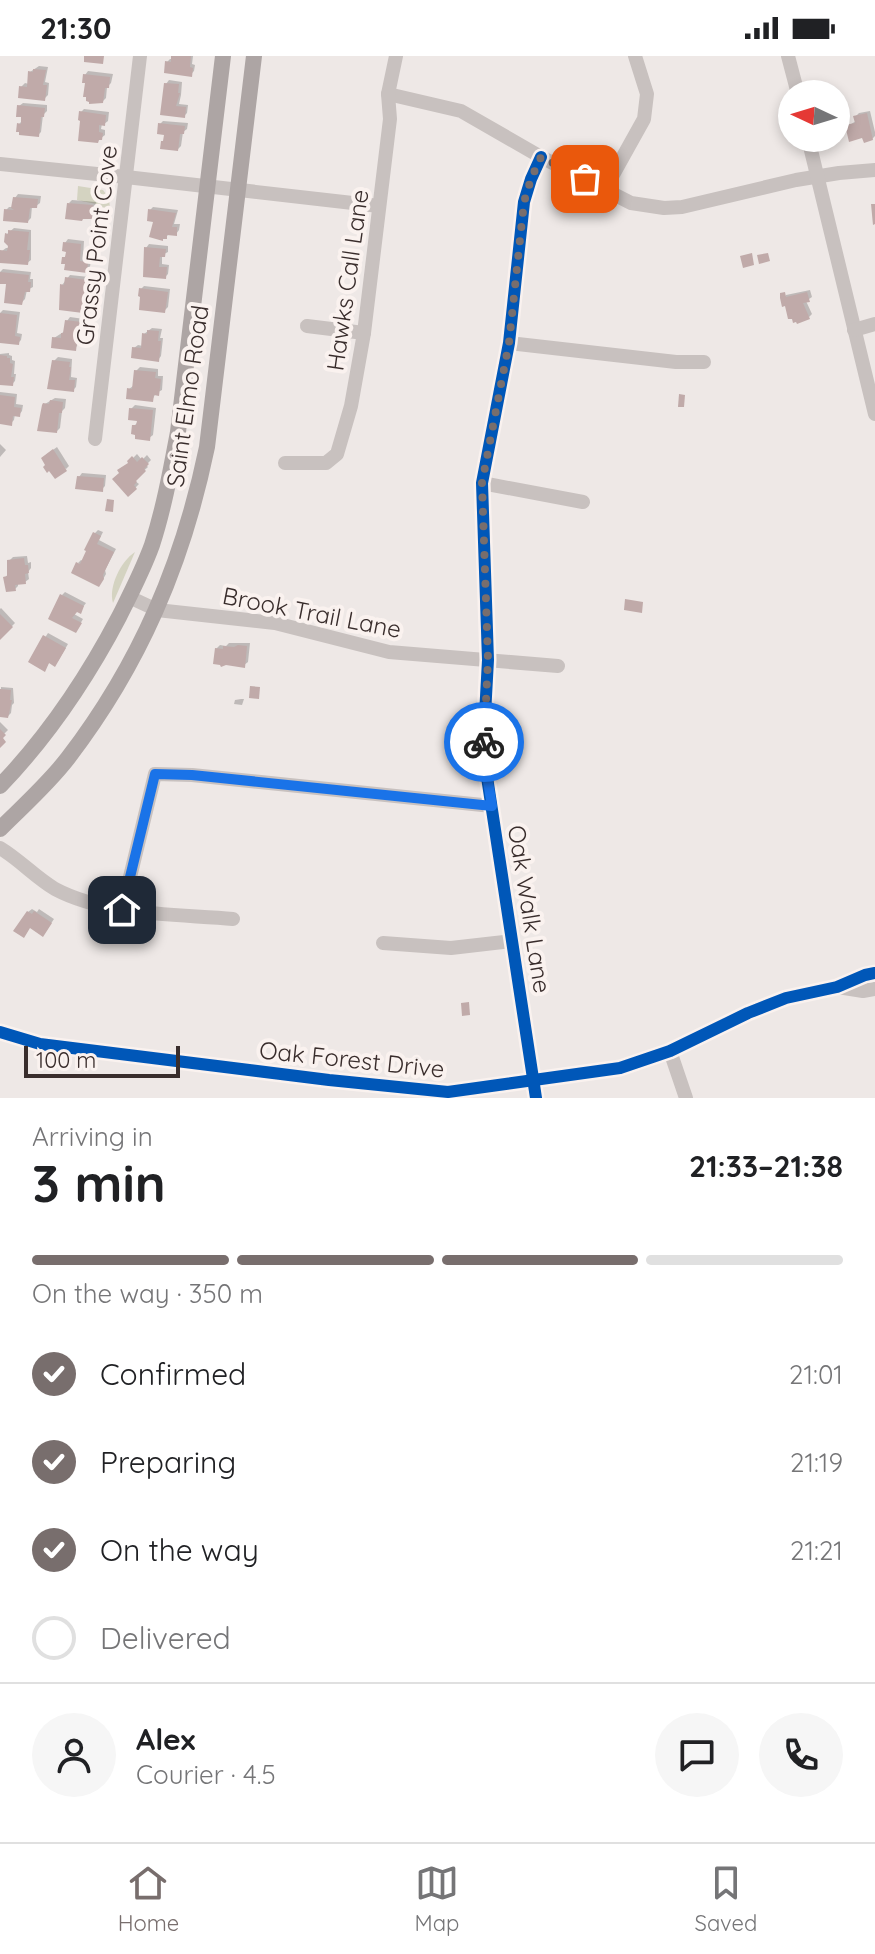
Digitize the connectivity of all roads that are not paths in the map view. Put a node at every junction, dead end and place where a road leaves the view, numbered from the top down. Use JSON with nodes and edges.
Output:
{"nodes":[{"id":1,"x":140,"y":56,"type":"edge"},
{"id":2,"x":223,"y":56,"type":"edge"},
{"id":3,"x":254,"y":56,"type":"edge"},
{"id":4,"x":396,"y":56,"type":"edge"},
{"id":5,"x":635,"y":56,"type":"edge"},
{"id":6,"x":788,"y":56,"type":"edge"},
{"id":7,"x":794,"y":80,"type":"edge"},
{"id":8,"x":388,"y":94,"type":"junction"},
{"id":9,"x":812,"y":152,"type":"edge"},
{"id":10,"x":541,"y":157,"type":"junction"},
{"id":11,"x":0,"y":164,"type":"edge"},
{"id":12,"x":875,"y":170,"type":"edge"},
{"id":13,"x":818,"y":176,"type":"junction"},
{"id":14,"x":126,"y":177,"type":"junction"},
{"id":15,"x":208,"y":186,"type":"junction"},
{"id":16,"x":239,"y":189,"type":"junction"},
{"id":17,"x":605,"y":189,"type":"junction"},
{"id":18,"x":379,"y":206,"type":"junction"},
{"id":19,"x":875,"y":324,"type":"edge"},
{"id":20,"x":307,"y":326,"type":"dead end"},
{"id":21,"x":854,"y":330,"type":"junction"},
{"id":22,"x":364,"y":333,"type":"junction"},
{"id":23,"x":509,"y":343,"type":"junction"},
{"id":24,"x":704,"y":362,"type":"dead end"},
{"id":25,"x":875,"y":414,"type":"edge"},
{"id":26,"x":95,"y":439,"type":"dead end"},
{"id":27,"x":285,"y":463,"type":"dead end"},
{"id":28,"x":482,"y":483,"type":"junction"},
{"id":29,"x":583,"y":502,"type":"dead end"},
{"id":30,"x":129,"y":597,"type":"junction"},
{"id":31,"x":157,"y":610,"type":"junction"},
{"id":32,"x":488,"y":660,"type":"junction"},
{"id":33,"x":558,"y":666,"type":"dead end"},
{"id":34,"x":0,"y":786,"type":"edge"},
{"id":35,"x":492,"y":806,"type":"junction"},
{"id":36,"x":0,"y":829,"type":"edge"},
{"id":37,"x":0,"y":848,"type":"edge"},
{"id":38,"x":122,"y":910,"type":"junction"},
{"id":39,"x":233,"y":919,"type":"dead end"},
{"id":40,"x":512,"y":941,"type":"junction"},
{"id":41,"x":383,"y":943,"type":"dead end"},
{"id":42,"x":875,"y":973,"type":"edge"},
{"id":43,"x":837,"y":987,"type":"junction"},
{"id":44,"x":875,"y":989,"type":"edge"},
{"id":45,"x":0,"y":1032,"type":"edge"},
{"id":46,"x":670,"y":1051,"type":"junction"},
{"id":47,"x":533,"y":1080,"type":"junction"},
{"id":48,"x":536,"y":1098,"type":"edge"},
{"id":49,"x":686,"y":1098,"type":"edge"}],
"edges":[{"from":1,"to":14,"type":"street","name":"Grassy Point Cove"},
{"from":2,"to":15,"type":"main road","name":"Saint Elmo Road"},
{"from":3,"to":16,"type":"main road","name":"Saint Elmo Road"},
{"from":4,"to":8,"type":"street","name":"Hawks Call Lane"},
{"from":5,"to":17,"type":"street"},
{"from":6,"to":7,"type":"street"},
{"from":8,"to":10,"type":"street"},
{"from":8,"to":18,"type":"street","name":"Hawks Call Lane"},
{"from":9,"to":13,"type":"street"},
{"from":10,"to":17,"type":"street"},
{"from":10,"to":23,"type":"street","name":"Oak Walk Lane"},
{"from":11,"to":14,"type":"street"},
{"from":12,"to":13,"type":"street"},
{"from":13,"to":17,"type":"street"},
{"from":13,"to":21,"type":"street"},
{"from":14,"to":15,"type":"street"},
{"from":14,"to":26,"type":"street","name":"Grassy Point Cove"},
{"from":15,"to":16,"type":"street"},
{"from":15,"to":30,"type":"main road","name":"Saint Elmo Road"},
{"from":16,"to":18,"type":"street"},
{"from":16,"to":31,"type":"main road","name":"Saint Elmo Road"},
{"from":18,"to":22,"type":"street","name":"Hawks Call Lane"},
{"from":19,"to":21,"type":"street"},
{"from":20,"to":22,"type":"street"},
{"from":21,"to":25,"type":"street"},
{"from":22,"to":27,"type":"street","name":"Hawks Call Lane"},
{"from":23,"to":24,"type":"street"},
{"from":23,"to":28,"type":"street","name":"Oak Walk Lane"},
{"from":28,"to":29,"type":"street"},
{"from":28,"to":32,"type":"street","name":"Oak Walk Lane"},
{"from":30,"to":31,"type":"street","name":"Brook Trail Lane"},
{"from":30,"to":34,"type":"main road","name":"Saint Elmo Road"},
{"from":31,"to":32,"type":"street","name":"Brook Trail Lane"},
{"from":31,"to":36,"type":"main road","name":"Saint Elmo Road"},
{"from":32,"to":33,"type":"street","name":"Brook Trail Lane"},
{"from":32,"to":35,"type":"street","name":"Oak Walk Lane"},
{"from":35,"to":38,"type":"street"},
{"from":35,"to":40,"type":"street","name":"Oak Walk Lane"},
{"from":37,"to":38,"type":"street"},
{"from":38,"to":39,"type":"street"},
{"from":40,"to":41,"type":"street"},
{"from":40,"to":47,"type":"street","name":"Oak Walk Lane"},
{"from":42,"to":43,"type":"street","name":"Oak Forest Drive"},
{"from":43,"to":44,"type":"street","name":"Oak Forest Drive"},
{"from":43,"to":46,"type":"street","name":"Oak Forest Drive"},
{"from":45,"to":47,"type":"street","name":"Oak Forest Drive"},
{"from":46,"to":47,"type":"street","name":"Oak Forest Drive"},
{"from":46,"to":49,"type":"street"},
{"from":47,"to":48,"type":"street","name":"Oak Walk Lane"}]}
